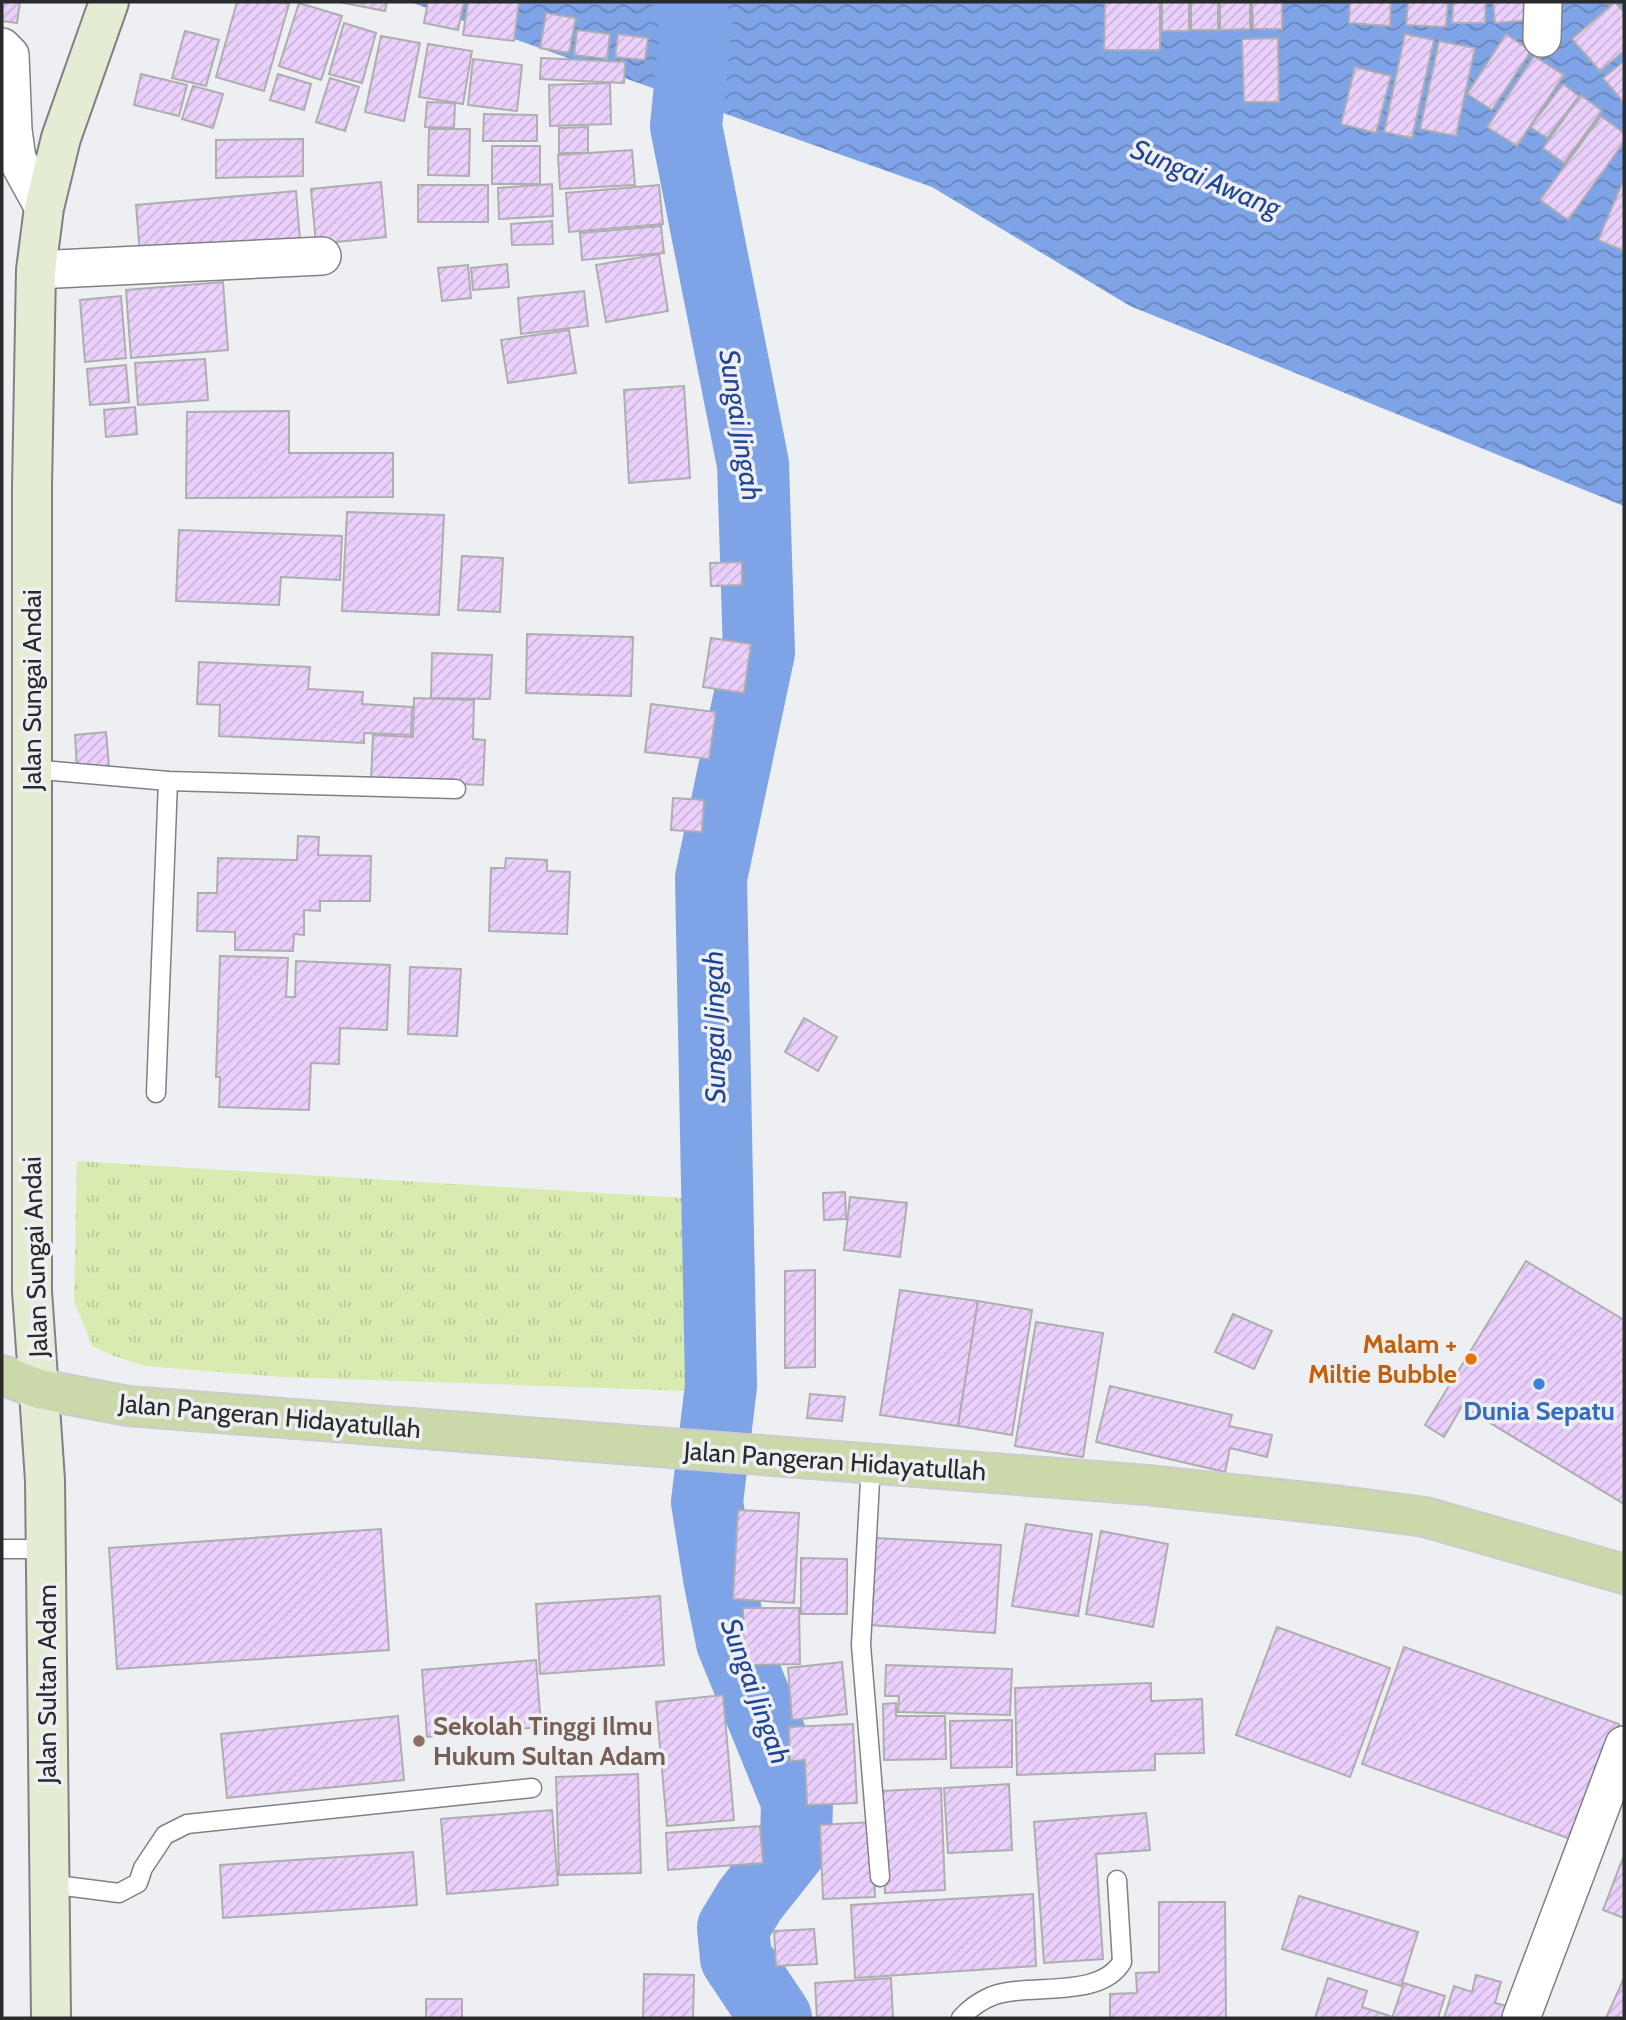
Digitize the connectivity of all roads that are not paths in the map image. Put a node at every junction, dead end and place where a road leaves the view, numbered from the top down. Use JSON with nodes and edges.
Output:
{"nodes":[{"id":1,"x":109,"y":2,"type":"edge"},
{"id":2,"x":1543,"y":2,"type":"edge"},
{"id":3,"x":1542,"y":38,"type":"dead end"},
{"id":4,"x":2,"y":47,"type":"edge"},
{"id":5,"x":44,"y":208,"type":"junction"},
{"id":6,"x":322,"y":256,"type":"dead end"},
{"id":7,"x":36,"y":270,"type":"junction"},
{"id":8,"x":31,"y":769,"type":"junction"},
{"id":9,"x":168,"y":781,"type":"junction"},
{"id":10,"x":456,"y":789,"type":"dead end"},
{"id":11,"x":156,"y":1093,"type":"dead end"},
{"id":12,"x":2,"y":1375,"type":"edge"},
{"id":13,"x":39,"y":1389,"type":"junction"},
{"id":14,"x":871,"y":1463,"type":"junction"},
{"id":15,"x":2,"y":1549,"type":"edge"},
{"id":16,"x":46,"y":1549,"type":"junction"},
{"id":17,"x":1624,"y":1574,"type":"edge"},
{"id":18,"x":1624,"y":1745,"type":"edge"},
{"id":19,"x":532,"y":1788,"type":"dead end"},
{"id":20,"x":880,"y":1877,"type":"dead end"},
{"id":21,"x":1117,"y":1880,"type":"dead end"},
{"id":22,"x":49,"y":1884,"type":"junction"},
{"id":23,"x":51,"y":2018,"type":"edge"},
{"id":24,"x":961,"y":2018,"type":"edge"},
{"id":25,"x":1521,"y":2018,"type":"edge"}],
"edges":[{"from":1,"to":5,"type":"street","name":"Jalan Sungai Andai"},
{"from":2,"to":3,"type":"street"},
{"from":4,"to":5,"type":"street"},
{"from":5,"to":7,"type":"street","name":"Jalan Sungai Andai"},
{"from":6,"to":7,"type":"street"},
{"from":7,"to":8,"type":"street","name":"Jalan Sungai Andai"},
{"from":8,"to":9,"type":"lane"},
{"from":8,"to":13,"type":"street","name":"Jalan Sungai Andai"},
{"from":9,"to":10,"type":"lane"},
{"from":9,"to":11,"type":"lane"},
{"from":12,"to":13,"type":"main road"},
{"from":13,"to":14,"type":"main road","name":"Jalan Pangeran Hidayatullah"},
{"from":13,"to":16,"type":"street","name":"Jalan Sultan Adam"},
{"from":14,"to":17,"type":"main road","name":"Jalan Pangeran Hidayatullah"},
{"from":14,"to":20,"type":"lane"},
{"from":15,"to":16,"type":"lane"},
{"from":16,"to":22,"type":"street","name":"Jalan Sultan Adam"},
{"from":18,"to":25,"type":"street"},
{"from":19,"to":22,"type":"lane"},
{"from":21,"to":24,"type":"lane"},
{"from":22,"to":23,"type":"street","name":"Jalan Sultan Adam"}]}
